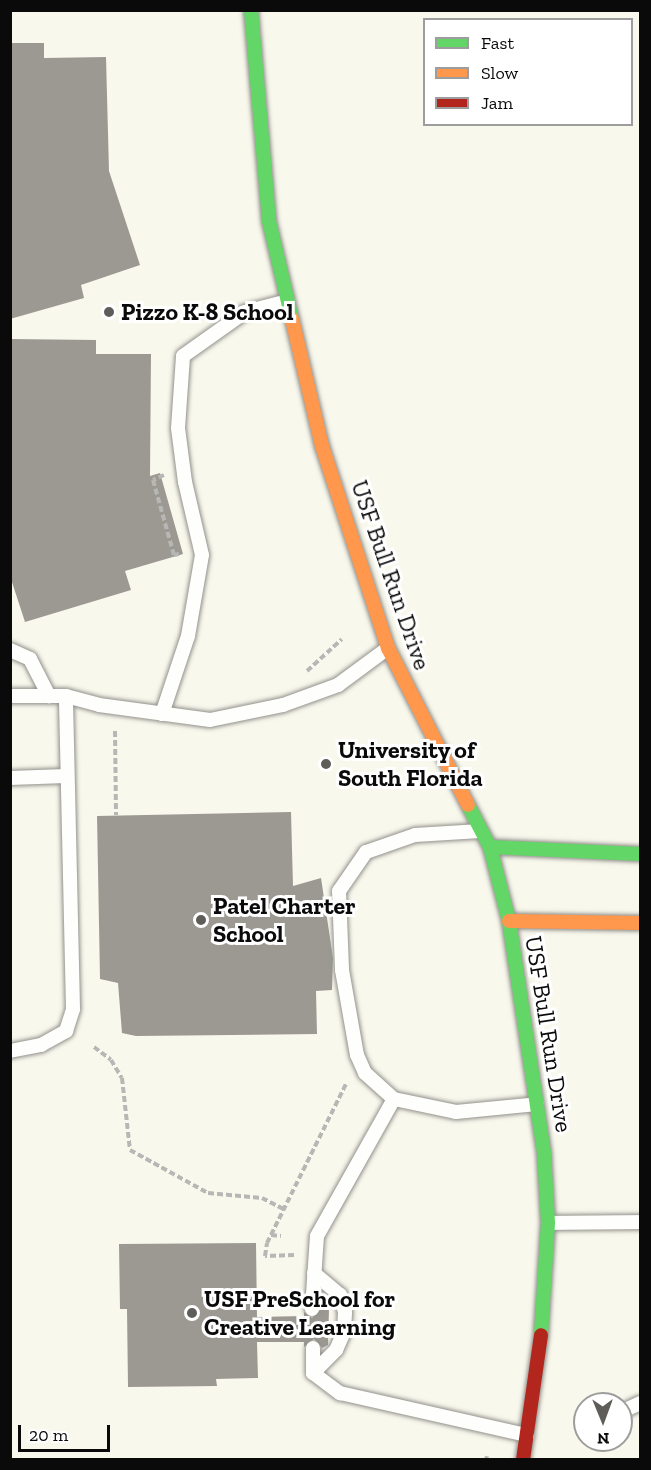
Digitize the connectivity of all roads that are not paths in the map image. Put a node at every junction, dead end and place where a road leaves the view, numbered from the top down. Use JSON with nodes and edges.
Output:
{"nodes":[{"id":1,"x":251,"y":10,"type":"edge"},
{"id":2,"x":288,"y":302,"type":"junction"},
{"id":3,"x":388,"y":648,"type":"junction"},
{"id":4,"x":10,"y":651,"type":"edge"},
{"id":5,"x":10,"y":696,"type":"edge"},
{"id":6,"x":49,"y":696,"type":"junction"},
{"id":7,"x":66,"y":696,"type":"junction"},
{"id":8,"x":162,"y":714,"type":"junction"},
{"id":9,"x":66,"y":776,"type":"junction"},
{"id":10,"x":10,"y":778,"type":"edge"},
{"id":11,"x":480,"y":831,"type":"junction"},
{"id":12,"x":490,"y":847,"type":"junction"},
{"id":13,"x":640,"y":854,"type":"edge"},
{"id":14,"x":509,"y":921,"type":"junction"},
{"id":15,"x":640,"y":923,"type":"edge"},
{"id":16,"x":10,"y":1051,"type":"edge"},
{"id":17,"x":394,"y":1099,"type":"junction"},
{"id":18,"x":537,"y":1104,"type":"junction"},
{"id":19,"x":640,"y":1222,"type":"edge"},
{"id":20,"x":548,"y":1223,"type":"junction"},
{"id":21,"x":314,"y":1273,"type":"junction"},
{"id":22,"x":312,"y":1309,"type":"dead end"},
{"id":23,"x":313,"y":1348,"type":"dead end"},
{"id":24,"x":313,"y":1373,"type":"junction"},
{"id":25,"x":528,"y":1435,"type":"junction"},
{"id":26,"x":523,"y":1460,"type":"edge"}],
"edges":[{"from":1,"to":2,"type":"street","name":"USF Bull Run Drive"},
{"from":2,"to":3,"type":"street","name":"USF Bull Run Drive"},
{"from":2,"to":8,"type":"lane"},
{"from":3,"to":8,"type":"lane"},
{"from":3,"to":11,"type":"street","name":"USF Bull Run Drive"},
{"from":4,"to":6,"type":"lane"},
{"from":5,"to":6,"type":"lane"},
{"from":6,"to":7,"type":"lane"},
{"from":7,"to":8,"type":"lane"},
{"from":7,"to":9,"type":"lane"},
{"from":9,"to":10,"type":"lane"},
{"from":9,"to":16,"type":"lane"},
{"from":11,"to":12,"type":"street","name":"USF Bull Run Drive"},
{"from":11,"to":17,"type":"lane"},
{"from":12,"to":13,"type":"street"},
{"from":12,"to":14,"type":"street","name":"USF Bull Run Drive"},
{"from":14,"to":15,"type":"street"},
{"from":14,"to":18,"type":"street","name":"USF Bull Run Drive"},
{"from":17,"to":18,"type":"lane"},
{"from":17,"to":21,"type":"lane"},
{"from":18,"to":20,"type":"street","name":"USF Bull Run Drive"},
{"from":19,"to":20,"type":"lane"},
{"from":20,"to":25,"type":"street","name":"USF Bull Run Drive"},
{"from":21,"to":22,"type":"lane"},
{"from":21,"to":24,"type":"lane"},
{"from":23,"to":24,"type":"lane"},
{"from":24,"to":25,"type":"lane"},
{"from":25,"to":26,"type":"street","name":"USF Bull Run Drive"}]}
